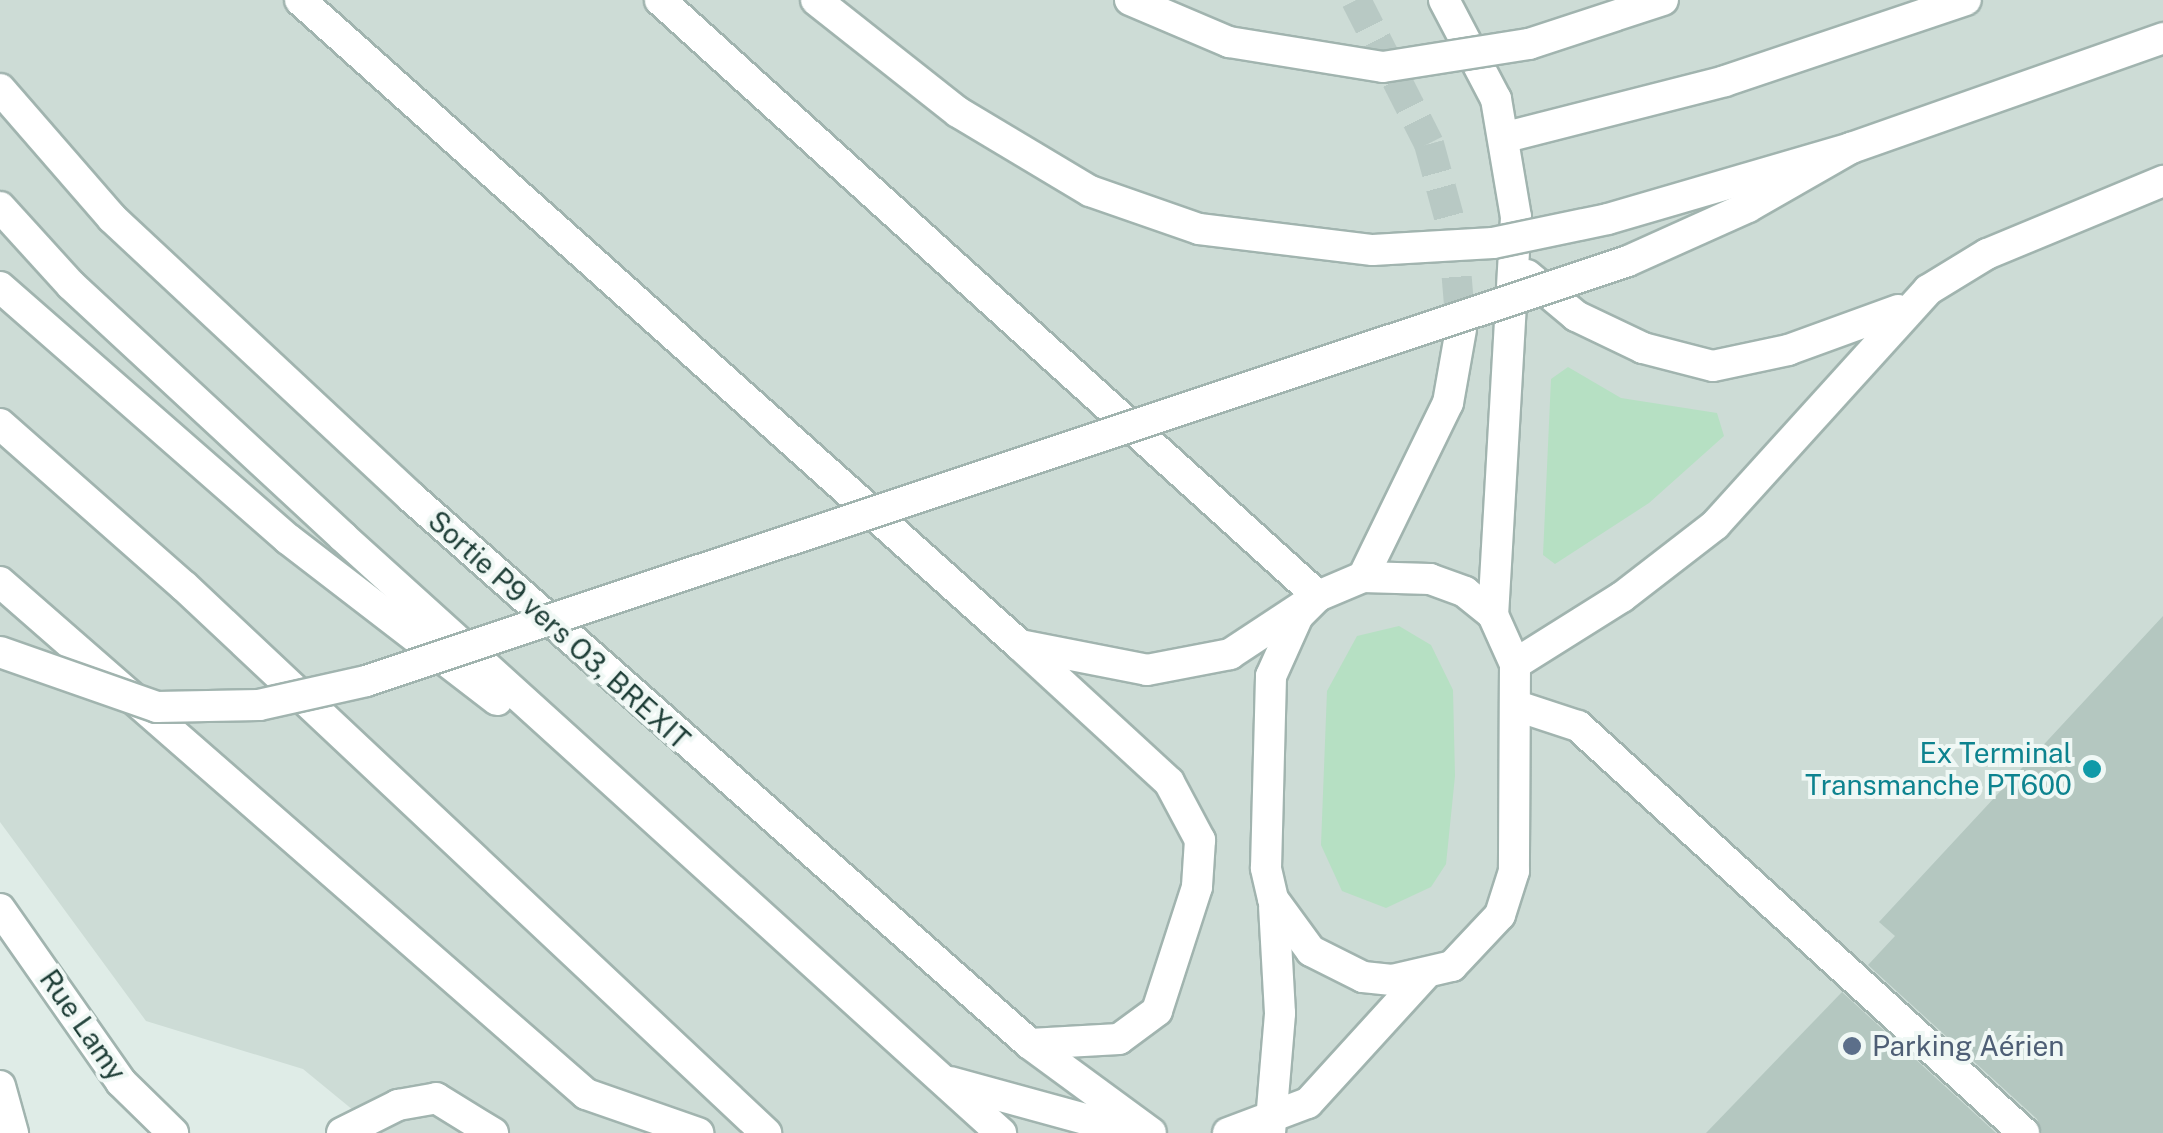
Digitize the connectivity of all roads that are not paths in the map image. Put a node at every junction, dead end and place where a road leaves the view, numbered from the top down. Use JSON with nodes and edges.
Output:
{"nodes":[{"id":1,"x":300,"y":0,"type":"edge"},
{"id":2,"x":660,"y":0,"type":"edge"},
{"id":3,"x":816,"y":0,"type":"edge"},
{"id":4,"x":1130,"y":0,"type":"edge"},
{"id":5,"x":1444,"y":0,"type":"edge"},
{"id":6,"x":1663,"y":0,"type":"edge"},
{"id":7,"x":1966,"y":0,"type":"edge"},
{"id":8,"x":2163,"y":38,"type":"edge"},
{"id":9,"x":0,"y":89,"type":"edge"},
{"id":10,"x":1506,"y":137,"type":"junction"},
{"id":11,"x":1852,"y":148,"type":"junction"},
{"id":12,"x":2163,"y":181,"type":"edge"},
{"id":13,"x":0,"y":208,"type":"edge"},
{"id":14,"x":1516,"y":266,"type":"junction"},
{"id":15,"x":0,"y":286,"type":"edge"},
{"id":16,"x":1906,"y":308,"type":"junction"},
{"id":17,"x":1461,"y":329,"type":"tunnel mouth"},
{"id":18,"x":0,"y":424,"type":"edge"},
{"id":19,"x":1363,"y":577,"type":"junction"},
{"id":20,"x":0,"y":582,"type":"edge"},
{"id":21,"x":1318,"y":596,"type":"junction"},
{"id":22,"x":1492,"y":615,"type":"junction"},
{"id":23,"x":1020,"y":645,"type":"junction"},
{"id":24,"x":0,"y":652,"type":"edge"},
{"id":25,"x":1515,"y":664,"type":"junction"},
{"id":26,"x":1517,"y":706,"type":"junction"},
{"id":27,"x":712,"y":870,"type":"junction"},
{"id":28,"x":1273,"y":899,"type":"junction"},
{"id":29,"x":0,"y":910,"type":"edge"},
{"id":30,"x":1424,"y":976,"type":"junction"},
{"id":31,"x":1030,"y":1044,"type":"junction"},
{"id":32,"x":943,"y":1080,"type":"junction"},
{"id":33,"x":0,"y":1086,"type":"edge"},
{"id":34,"x":1271,"y":1127,"type":"edge"},
{"id":35,"x":13,"y":1132,"type":"edge"},
{"id":36,"x":173,"y":1133,"type":"edge"},
{"id":37,"x":342,"y":1133,"type":"edge"},
{"id":38,"x":493,"y":1133,"type":"edge"},
{"id":39,"x":698,"y":1133,"type":"edge"},
{"id":40,"x":766,"y":1133,"type":"edge"},
{"id":41,"x":1002,"y":1133,"type":"edge"},
{"id":42,"x":1136,"y":1133,"type":"edge"},
{"id":43,"x":1151,"y":1133,"type":"edge"},
{"id":44,"x":1228,"y":1133,"type":"edge"},
{"id":45,"x":2024,"y":1133,"type":"edge"}],
"edges":[{"from":1,"to":23,"type":"street"},
{"from":2,"to":21,"type":"street"},
{"from":3,"to":11,"type":"street","bridge":true},
{"from":4,"to":6,"type":"street","bridge":true},
{"from":5,"to":10,"type":"street"},
{"from":7,"to":10,"type":"street"},
{"from":8,"to":11,"type":"street","bridge":true},
{"from":9,"to":31,"type":"street","name":"Sortie P9 vers O3, BREXIT"},
{"from":10,"to":14,"type":"street"},
{"from":11,"to":24,"type":"street","bridge":true},
{"from":12,"to":16,"type":"street"},
{"from":13,"to":27,"type":"street"},
{"from":14,"to":16,"type":"street"},
{"from":14,"to":22,"type":"street"},
{"from":15,"to":27,"type":"street"},
{"from":16,"to":25,"type":"street"},
{"from":17,"to":19,"type":"street"},
{"from":18,"to":40,"type":"street"},
{"from":19,"to":21,"type":"street"},
{"from":19,"to":22,"type":"street"},
{"from":20,"to":39,"type":"street"},
{"from":21,"to":23,"type":"street"},
{"from":21,"to":28,"type":"street"},
{"from":22,"to":25,"type":"street"},
{"from":23,"to":31,"type":"street"},
{"from":25,"to":26,"type":"street"},
{"from":26,"to":30,"type":"street"},
{"from":26,"to":45,"type":"street"},
{"from":27,"to":32,"type":"street"},
{"from":28,"to":30,"type":"street"},
{"from":28,"to":34,"type":"street"},
{"from":29,"to":36,"type":"street","name":"Rue Lamy"},
{"from":30,"to":34,"type":"street"},
{"from":31,"to":43,"type":"street","name":"Sortie P9 vers O3, BREXIT"},
{"from":32,"to":41,"type":"street"},
{"from":32,"to":42,"type":"street"},
{"from":33,"to":35,"type":"street"},
{"from":34,"to":44,"type":"street"},
{"from":37,"to":38,"type":"street"}]}
